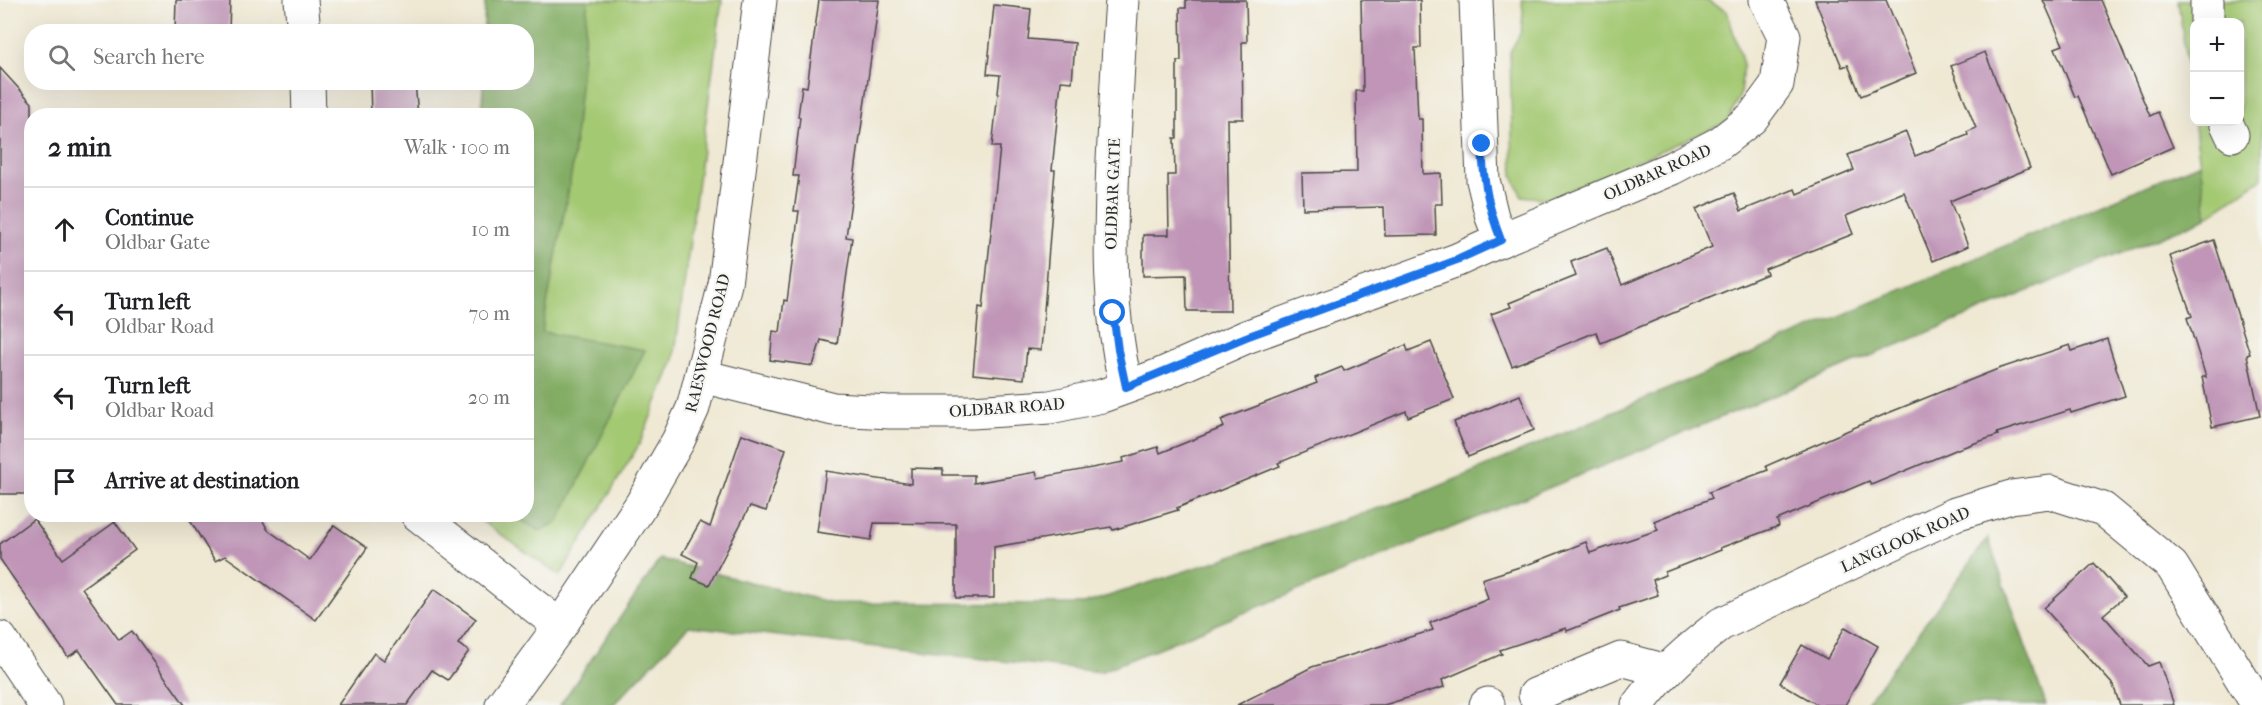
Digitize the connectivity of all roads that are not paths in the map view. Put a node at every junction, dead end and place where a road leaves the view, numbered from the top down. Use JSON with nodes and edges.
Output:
{"nodes":[{"id":1,"x":301,"y":0,"type":"edge"},
{"id":2,"x":760,"y":0,"type":"edge"},
{"id":3,"x":1122,"y":0,"type":"edge"},
{"id":4,"x":1476,"y":0,"type":"edge"},
{"id":5,"x":1766,"y":0,"type":"edge"},
{"id":6,"x":2206,"y":0,"type":"edge"},
{"id":7,"x":2207,"y":18,"type":"edge"},
{"id":8,"x":303,"y":24,"type":"edge"},
{"id":9,"x":308,"y":90,"type":"edge"},
{"id":10,"x":309,"y":108,"type":"edge"},
{"id":11,"x":1501,"y":240,"type":"junction"},
{"id":12,"x":702,"y":376,"type":"junction"},
{"id":13,"x":1126,"y":387,"type":"junction"},
{"id":14,"x":427,"y":522,"type":"edge"},
{"id":15,"x":560,"y":626,"type":"junction"},
{"id":16,"x":0,"y":638,"type":"edge"},
{"id":17,"x":1667,"y":671,"type":"junction"},
{"id":18,"x":1535,"y":695,"type":"dead end"},
{"id":19,"x":45,"y":705,"type":"edge"},
{"id":20,"x":502,"y":705,"type":"edge"},
{"id":21,"x":1638,"y":705,"type":"edge"},
{"id":22,"x":2258,"y":705,"type":"edge"}],
"edges":[{"from":1,"to":8,"type":"street"},
{"from":2,"to":12,"type":"street","name":"RAESWOOD ROAD"},
{"from":3,"to":13,"type":"street","name":"OLDBAR GATE"},
{"from":4,"to":11,"type":"street"},
{"from":5,"to":11,"type":"street","name":"OLDBAR ROAD"},
{"from":6,"to":7,"type":"street"},
{"from":9,"to":10,"type":"street"},
{"from":11,"to":13,"type":"street","name":"OLDBAR ROAD"},
{"from":12,"to":13,"type":"street","name":"OLDBAR ROAD"},
{"from":12,"to":15,"type":"street","name":"RAESWOOD ROAD"},
{"from":14,"to":15,"type":"street"},
{"from":15,"to":20,"type":"street","name":"RAESWOOD ROAD"},
{"from":16,"to":19,"type":"street"},
{"from":17,"to":18,"type":"street"},
{"from":17,"to":21,"type":"street","name":"LANGLOOK ROAD"},
{"from":17,"to":22,"type":"street","name":"LANGLOOK ROAD"}]}
